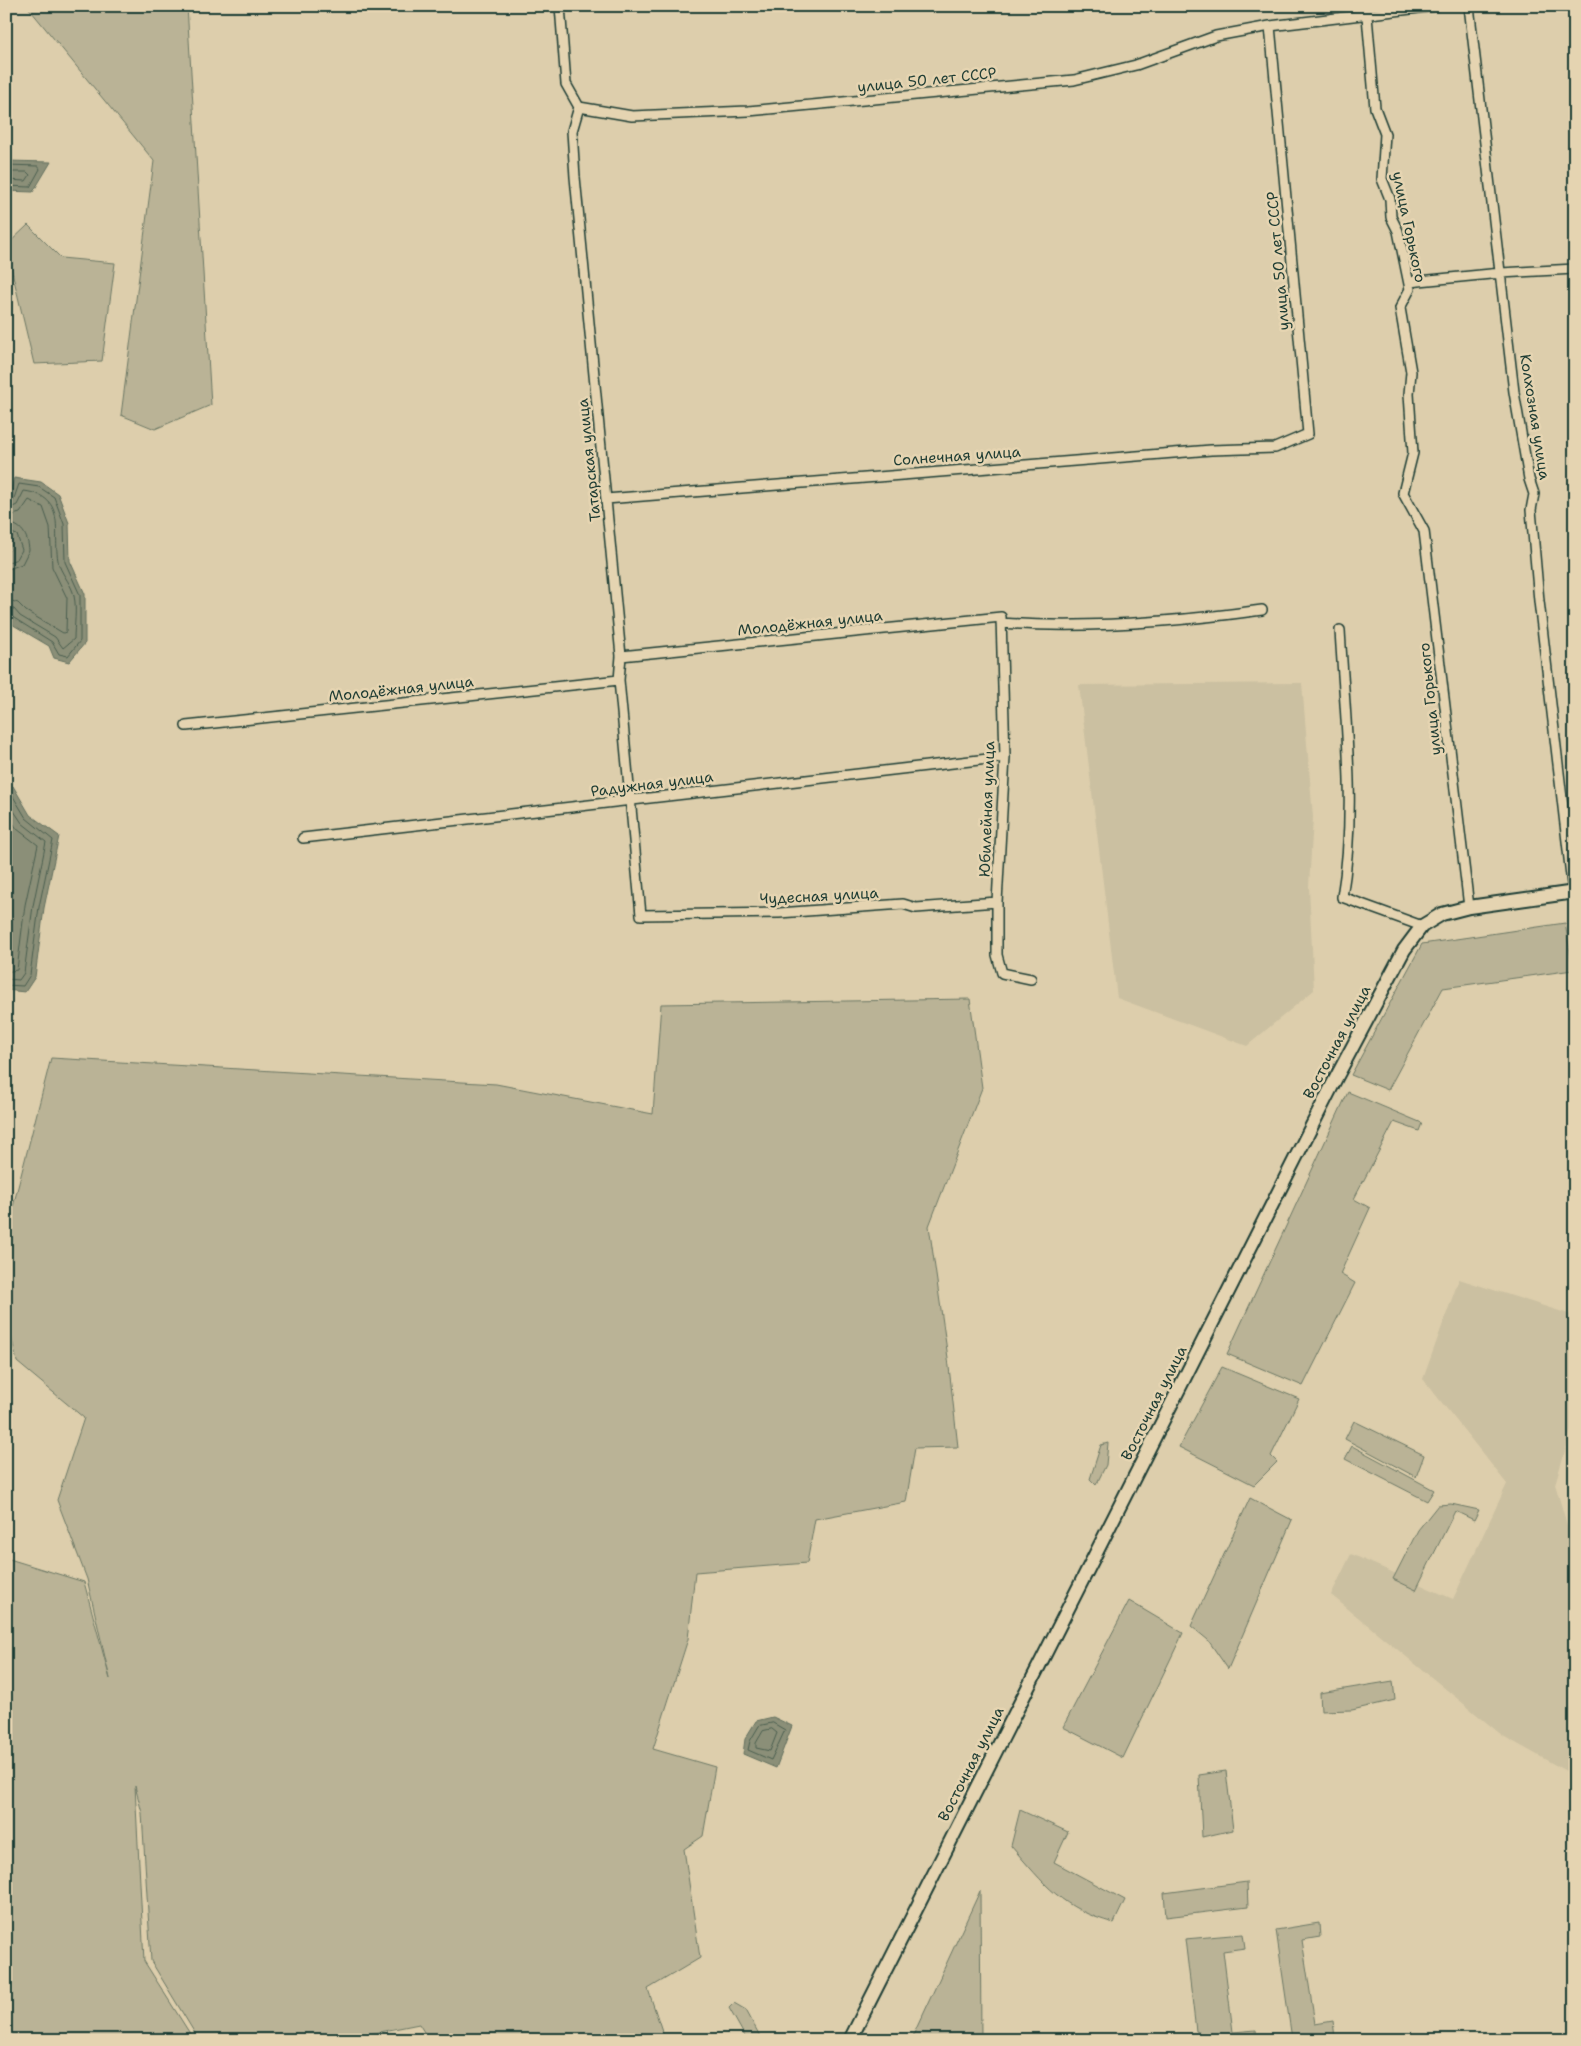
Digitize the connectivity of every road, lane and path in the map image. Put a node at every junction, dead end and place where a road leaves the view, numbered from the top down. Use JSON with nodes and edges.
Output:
{"nodes":[{"id":1,"x":560,"y":6,"type":"edge"},
{"id":2,"x":1363,"y":6,"type":"edge"},
{"id":3,"x":1436,"y":6,"type":"edge"},
{"id":4,"x":1470,"y":6,"type":"edge"},
{"id":5,"x":1367,"y":16,"type":"junction"},
{"id":6,"x":1270,"y":26,"type":"junction"},
{"id":7,"x":579,"y":107,"type":"junction"},
{"id":8,"x":1575,"y":269,"type":"edge"},
{"id":9,"x":1501,"y":273,"type":"junction"},
{"id":10,"x":1409,"y":282,"type":"junction"},
{"id":11,"x":1308,"y":434,"type":"joint"},
{"id":12,"x":606,"y":499,"type":"junction"},
{"id":13,"x":1262,"y":610,"type":"dead end"},
{"id":14,"x":1001,"y":620,"type":"junction"},
{"id":15,"x":1340,"y":630,"type":"dead end"},
{"id":16,"x":621,"y":656,"type":"junction"},
{"id":17,"x":619,"y":680,"type":"junction"},
{"id":18,"x":186,"y":726,"type":"dead end"},
{"id":19,"x":1005,"y":757,"type":"junction"},
{"id":20,"x":629,"y":801,"type":"junction"},
{"id":21,"x":303,"y":838,"type":"dead end"},
{"id":22,"x":1574,"y":892,"type":"edge"},
{"id":23,"x":997,"y":902,"type":"junction"},
{"id":24,"x":1469,"y":907,"type":"junction"},
{"id":25,"x":641,"y":915,"type":"joint"},
{"id":26,"x":1422,"y":926,"type":"junction"},
{"id":27,"x":1031,"y":979,"type":"dead end"},
{"id":28,"x":850,"y":2040,"type":"edge"}],
"edges":[{"from":1,"to":7,"type":"street"},
{"from":2,"to":5,"type":"street","name":"улица Горького"},
{"from":3,"to":5,"type":"street","name":"улица 50 лет СССР"},
{"from":4,"to":9,"type":"street","name":"Колхозная улица"},
{"from":5,"to":6,"type":"street","name":"улица 50 лет СССР"},
{"from":5,"to":10,"type":"street","name":"улица Горького"},
{"from":6,"to":7,"type":"street","name":"улица 50 лет СССР"},
{"from":6,"to":11,"type":"street","name":"улица 50 лет СССР"},
{"from":7,"to":12,"type":"street","name":"Татарская улица"},
{"from":8,"to":9,"type":"street"},
{"from":9,"to":10,"type":"street"},
{"from":9,"to":22,"type":"street","name":"Колхозная улица"},
{"from":10,"to":24,"type":"street","name":"улица Горького"},
{"from":11,"to":12,"type":"street","name":"Солнечная улица"},
{"from":12,"to":16,"type":"street","name":"Татарская улица"},
{"from":13,"to":14,"type":"street"},
{"from":14,"to":16,"type":"street","name":"Молодёжная улица"},
{"from":14,"to":19,"type":"street","name":"Юбилейная улица"},
{"from":15,"to":26,"type":"street"},
{"from":16,"to":17,"type":"street","name":"Татарская улица"},
{"from":17,"to":18,"type":"street","name":"Молодёжная улица"},
{"from":17,"to":20,"type":"street","name":"Татарская улица"},
{"from":19,"to":20,"type":"street","name":"Радужная улица"},
{"from":19,"to":23,"type":"street","name":"Юбилейная улица"},
{"from":20,"to":21,"type":"street","name":"Радужная улица"},
{"from":20,"to":25,"type":"street","name":"Татарская улица"},
{"from":22,"to":24,"type":"main road","name":"Восточная улица"},
{"from":23,"to":25,"type":"street","name":"Чудесная улица"},
{"from":23,"to":27,"type":"street","name":"Юбилейная улица"},
{"from":24,"to":26,"type":"main road","name":"Восточная улица"},
{"from":26,"to":28,"type":"main road","name":"Восточная улица"}]}
